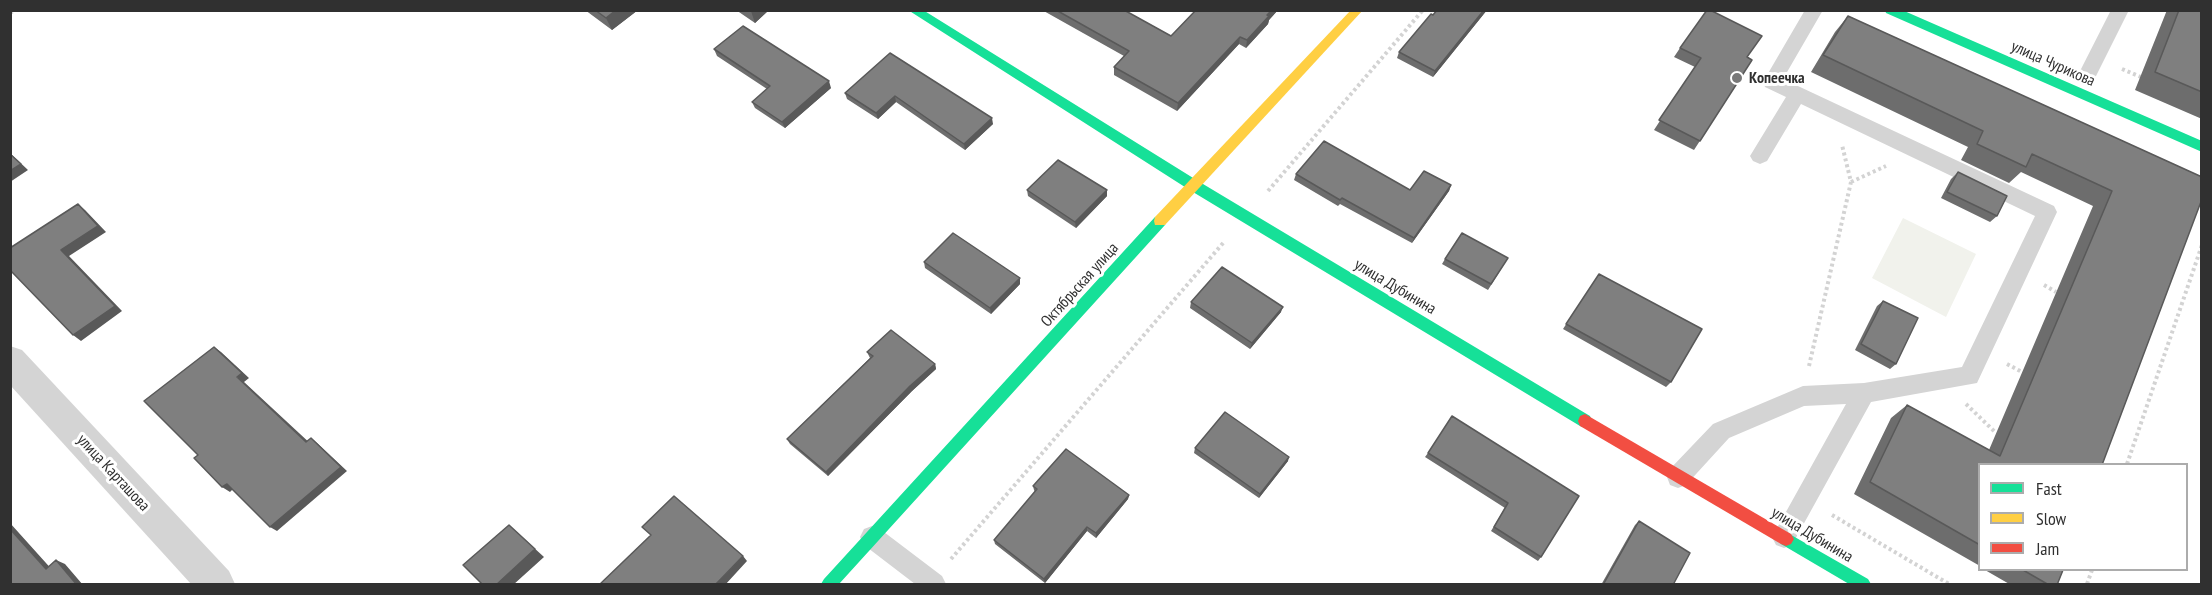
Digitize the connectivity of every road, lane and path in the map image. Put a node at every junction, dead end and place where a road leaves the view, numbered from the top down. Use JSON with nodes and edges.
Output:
{"nodes":[{"id":1,"x":15,"y":10,"type":"edge"},
{"id":2,"x":913,"y":10,"type":"edge"},
{"id":3,"x":1358,"y":10,"type":"edge"},
{"id":4,"x":1424,"y":10,"type":"edge"},
{"id":5,"x":1814,"y":10,"type":"edge"},
{"id":6,"x":1890,"y":10,"type":"edge"},
{"id":7,"x":2120,"y":10,"type":"edge"},
{"id":8,"x":10,"y":13,"type":"edge"},
{"id":9,"x":2088,"y":73,"type":"dead end"},
{"id":10,"x":1797,"y":94,"type":"junction"},
{"id":11,"x":1835,"y":112,"type":"junction"},
{"id":12,"x":2202,"y":147,"type":"edge"},
{"id":13,"x":1760,"y":156,"type":"dead end"},
{"id":14,"x":1193,"y":185,"type":"junction"},
{"id":15,"x":1246,"y":216,"type":"junction"},
{"id":16,"x":2202,"y":245,"type":"edge"},
{"id":17,"x":10,"y":360,"type":"edge"},
{"id":18,"x":1864,"y":393,"type":"junction"},
{"id":19,"x":1803,"y":396,"type":"junction"},
{"id":20,"x":2128,"y":463,"type":"edge"},
{"id":21,"x":1677,"y":477,"type":"junction"},
{"id":22,"x":1806,"y":499,"type":"junction"},
{"id":23,"x":872,"y":537,"type":"junction"},
{"id":24,"x":1784,"y":537,"type":"junction"},
{"id":25,"x":932,"y":583,"type":"edge"},
{"id":26,"x":216,"y":585,"type":"edge"},
{"id":27,"x":830,"y":585,"type":"edge"},
{"id":28,"x":1863,"y":585,"type":"edge"},
{"id":29,"x":1949,"y":585,"type":"edge"}],
"edges":[{"from":1,"to":8,"type":"path"},
{"from":2,"to":14,"type":"street","name":"улица Дубинина"},
{"from":3,"to":14,"type":"street","name":"Октябрьская улица"},
{"from":4,"to":15,"type":"path"},
{"from":5,"to":10,"type":"lane"},
{"from":6,"to":12,"type":"street","name":"улица Чурикова"},
{"from":7,"to":9,"type":"lane"},
{"from":10,"to":11,"type":"lane"},
{"from":10,"to":13,"type":"lane"},
{"from":11,"to":18,"type":"lane"},
{"from":11,"to":19,"type":"path"},
{"from":14,"to":15,"type":"street","name":"улица Дубинина"},
{"from":14,"to":23,"type":"street","name":"Октябрьская улица"},
{"from":15,"to":21,"type":"street","name":"улица Дубинина"},
{"from":15,"to":25,"type":"path"},
{"from":16,"to":20,"type":"path"},
{"from":17,"to":26,"type":"street","name":"улица Карташова"},
{"from":18,"to":19,"type":"lane"},
{"from":18,"to":22,"type":"lane"},
{"from":19,"to":21,"type":"lane"},
{"from":21,"to":24,"type":"street","name":"улица Дубинина"},
{"from":22,"to":24,"type":"lane"},
{"from":22,"to":29,"type":"path"},
{"from":23,"to":25,"type":"lane"},
{"from":23,"to":27,"type":"street","name":"Октябрьская улица"},
{"from":24,"to":28,"type":"street","name":"улица Дубинина"}]}
